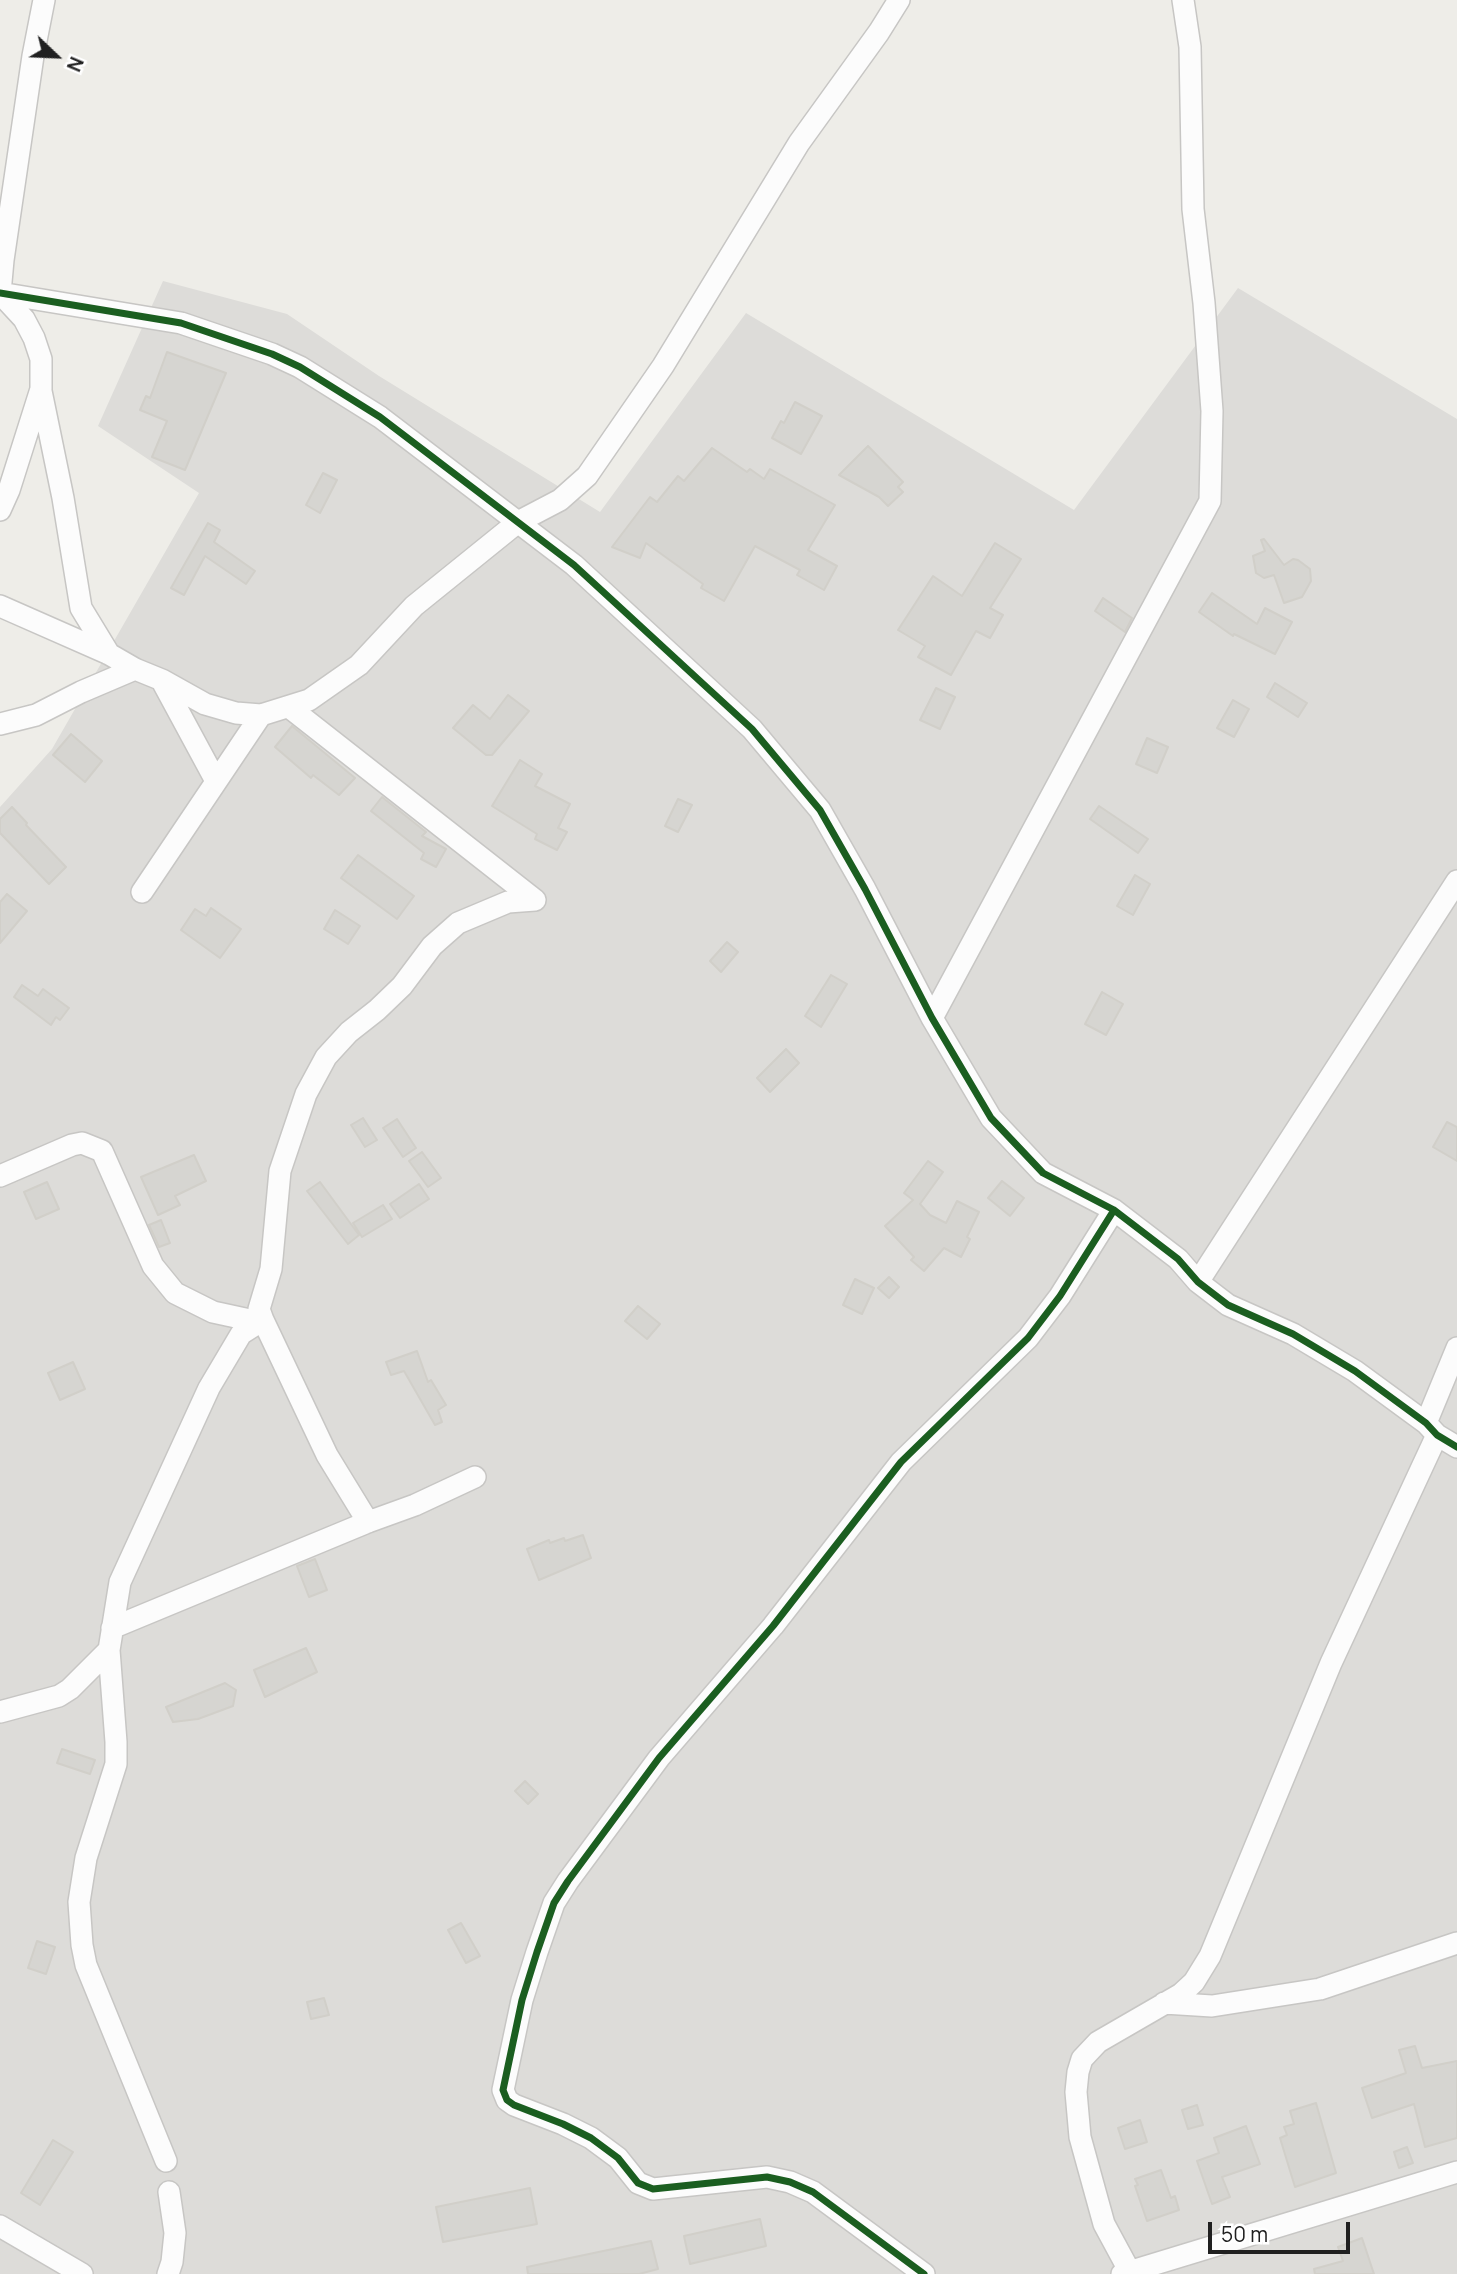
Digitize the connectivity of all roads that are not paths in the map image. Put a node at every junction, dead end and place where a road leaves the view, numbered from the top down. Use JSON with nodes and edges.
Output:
{"nodes":[{"id":1,"x":44,"y":0,"type":"edge"},
{"id":2,"x":899,"y":0,"type":"edge"},
{"id":3,"x":1182,"y":0,"type":"edge"},
{"id":4,"x":0,"y":293,"type":"edge"},
{"id":5,"x":41,"y":389,"type":"junction"},
{"id":6,"x":0,"y":510,"type":"edge"},
{"id":7,"x":518,"y":522,"type":"junction"},
{"id":8,"x":0,"y":606,"type":"edge"},
{"id":9,"x":109,"y":653,"type":"junction"},
{"id":10,"x":135,"y":669,"type":"junction"},
{"id":11,"x":162,"y":680,"type":"junction"},
{"id":12,"x":289,"y":707,"type":"junction"},
{"id":13,"x":261,"y":715,"type":"junction"},
{"id":14,"x":0,"y":724,"type":"edge"},
{"id":15,"x":216,"y":781,"type":"junction"},
{"id":16,"x":1457,"y":881,"type":"edge"},
{"id":17,"x":142,"y":892,"type":"dead end"},
{"id":18,"x":932,"y":1018,"type":"junction"},
{"id":19,"x":0,"y":1176,"type":"edge"},
{"id":20,"x":1114,"y":1210,"type":"junction"},
{"id":21,"x":1198,"y":1282,"type":"junction"},
{"id":22,"x":261,"y":1321,"type":"junction"},
{"id":23,"x":1457,"y":1348,"type":"edge"},
{"id":24,"x":1431,"y":1429,"type":"junction"},
{"id":25,"x":1457,"y":1447,"type":"edge"},
{"id":26,"x":475,"y":1477,"type":"dead end"},
{"id":27,"x":368,"y":1522,"type":"junction"},
{"id":28,"x":112,"y":1628,"type":"junction"},
{"id":29,"x":109,"y":1650,"type":"junction"},
{"id":30,"x":0,"y":1713,"type":"edge"},
{"id":31,"x":1457,"y":1943,"type":"edge"},
{"id":32,"x":1164,"y":2003,"type":"junction"},
{"id":33,"x":166,"y":2161,"type":"dead end"},
{"id":34,"x":1457,"y":2172,"type":"edge"},
{"id":35,"x":169,"y":2192,"type":"dead end"},
{"id":36,"x":0,"y":2227,"type":"edge"},
{"id":37,"x":1128,"y":2273,"type":"edge"},
{"id":38,"x":82,"y":2274,"type":"edge"},
{"id":39,"x":168,"y":2274,"type":"edge"},
{"id":40,"x":924,"y":2274,"type":"edge"}],
"edges":[{"from":1,"to":4,"type":"street"},
{"from":2,"to":7,"type":"street"},
{"from":3,"to":18,"type":"street"},
{"from":4,"to":5,"type":"street"},
{"from":4,"to":7,"type":"street"},
{"from":5,"to":6,"type":"street"},
{"from":5,"to":9,"type":"street"},
{"from":7,"to":12,"type":"street"},
{"from":7,"to":18,"type":"street"},
{"from":8,"to":9,"type":"street"},
{"from":9,"to":10,"type":"street"},
{"from":10,"to":11,"type":"street"},
{"from":10,"to":14,"type":"street"},
{"from":11,"to":13,"type":"street"},
{"from":11,"to":15,"type":"street"},
{"from":12,"to":13,"type":"street"},
{"from":12,"to":22,"type":"street"},
{"from":13,"to":15,"type":"street"},
{"from":15,"to":17,"type":"street"},
{"from":16,"to":21,"type":"street"},
{"from":18,"to":20,"type":"street"},
{"from":19,"to":22,"type":"street"},
{"from":20,"to":21,"type":"street"},
{"from":20,"to":40,"type":"street"},
{"from":21,"to":24,"type":"street"},
{"from":22,"to":27,"type":"street"},
{"from":22,"to":28,"type":"street"},
{"from":23,"to":24,"type":"street"},
{"from":24,"to":25,"type":"street"},
{"from":24,"to":32,"type":"street"},
{"from":26,"to":27,"type":"street"},
{"from":27,"to":28,"type":"street"},
{"from":28,"to":29,"type":"street"},
{"from":29,"to":30,"type":"street"},
{"from":29,"to":33,"type":"street"},
{"from":31,"to":32,"type":"street"},
{"from":32,"to":37,"type":"street"},
{"from":34,"to":37,"type":"street"},
{"from":35,"to":39,"type":"street"},
{"from":36,"to":38,"type":"street"}]}
